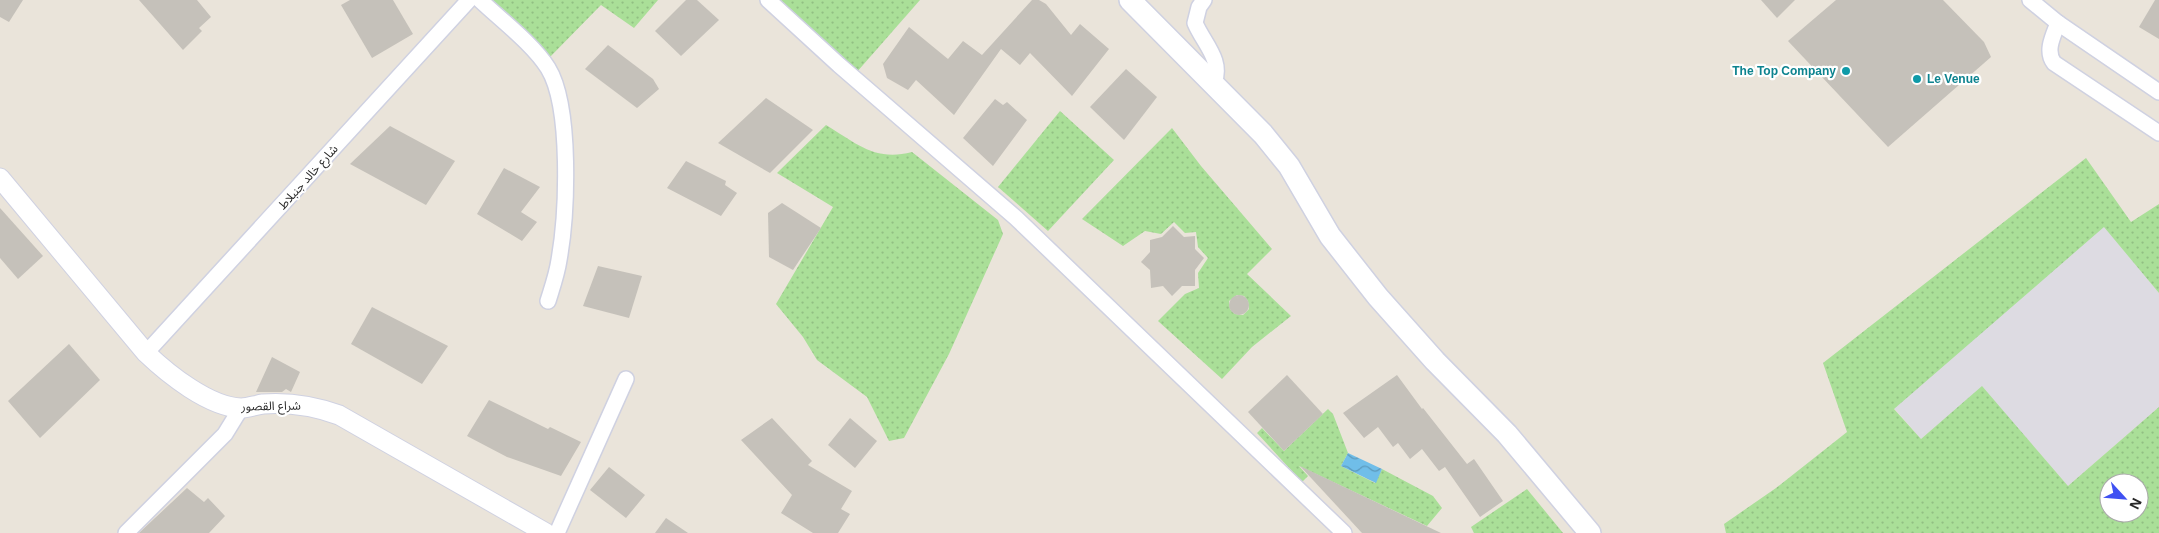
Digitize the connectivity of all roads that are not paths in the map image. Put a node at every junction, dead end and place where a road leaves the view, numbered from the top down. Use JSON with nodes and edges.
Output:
{"nodes":[{"id":1,"x":469,"y":0,"type":"edge"},
{"id":2,"x":480,"y":0,"type":"edge"},
{"id":3,"x":768,"y":0,"type":"edge"},
{"id":4,"x":1130,"y":0,"type":"edge"},
{"id":5,"x":1204,"y":0,"type":"edge"},
{"id":6,"x":2030,"y":0,"type":"edge"},
{"id":7,"x":2058,"y":23,"type":"junction"},
{"id":8,"x":1214,"y":83,"type":"junction"},
{"id":9,"x":2159,"y":92,"type":"edge"},
{"id":10,"x":2159,"y":133,"type":"edge"},
{"id":11,"x":0,"y":178,"type":"edge"},
{"id":12,"x":548,"y":301,"type":"dead end"},
{"id":13,"x":146,"y":353,"type":"junction"},
{"id":14,"x":626,"y":379,"type":"dead end"},
{"id":15,"x":241,"y":408,"type":"junction"},
{"id":16,"x":126,"y":533,"type":"edge"},
{"id":17,"x":546,"y":533,"type":"edge"},
{"id":18,"x":557,"y":533,"type":"edge"},
{"id":19,"x":1344,"y":533,"type":"edge"},
{"id":20,"x":1590,"y":533,"type":"edge"}],
"edges":[{"from":1,"to":13,"type":"street","name":"شارع خالد جنبلاط"},
{"from":2,"to":12,"type":"street"},
{"from":3,"to":19,"type":"street"},
{"from":4,"to":8,"type":"main road"},
{"from":5,"to":8,"type":"street"},
{"from":6,"to":7,"type":"street"},
{"from":7,"to":9,"type":"street"},
{"from":7,"to":10,"type":"street"},
{"from":8,"to":20,"type":"main road"},
{"from":11,"to":13,"type":"street","name":"شراع القصور"},
{"from":13,"to":15,"type":"street","name":"شراع القصور"},
{"from":14,"to":18,"type":"street"},
{"from":15,"to":16,"type":"street"},
{"from":15,"to":17,"type":"street","name":"شراع القصور"}]}
